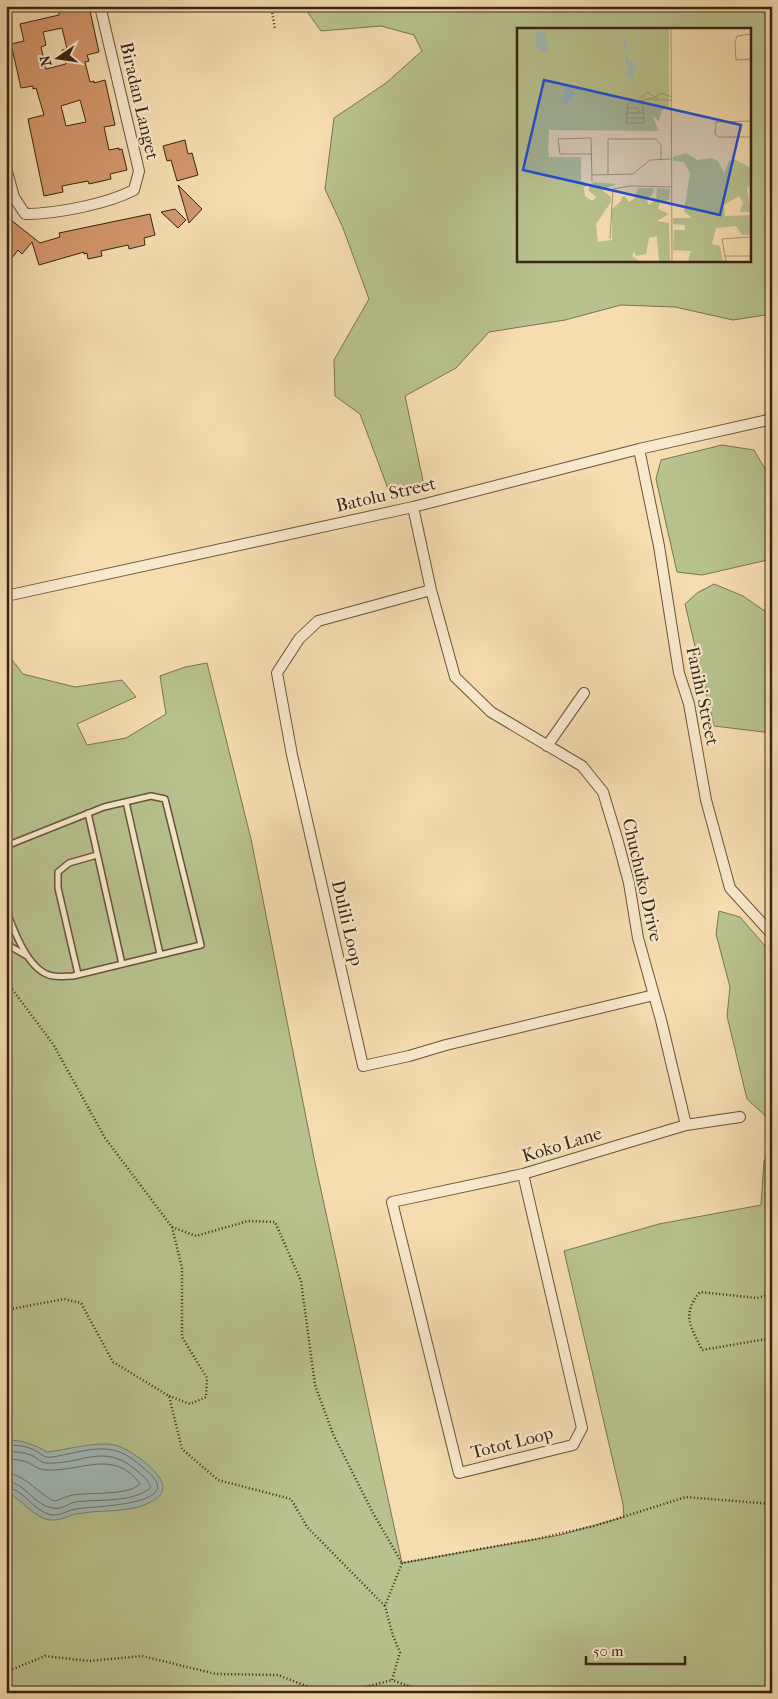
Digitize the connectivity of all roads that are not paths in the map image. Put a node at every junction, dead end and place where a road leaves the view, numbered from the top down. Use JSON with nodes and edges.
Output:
{"nodes":[{"id":1,"x":100,"y":6,"type":"edge"},
{"id":2,"x":6,"y":168,"type":"edge"},
{"id":3,"x":772,"y":419,"type":"edge"},
{"id":4,"x":639,"y":449,"type":"junction"},
{"id":5,"x":413,"y":507,"type":"junction"},
{"id":6,"x":431,"y":590,"type":"junction"},
{"id":7,"x":6,"y":596,"type":"edge"},
{"id":8,"x":584,"y":693,"type":"dead end"},
{"id":9,"x":547,"y":746,"type":"junction"},
{"id":10,"x":126,"y":802,"type":"junction"},
{"id":11,"x":88,"y":813,"type":"junction"},
{"id":12,"x":6,"y":846,"type":"edge"},
{"id":13,"x":98,"y":855,"type":"junction"},
{"id":14,"x":6,"y":910,"type":"edge"},
{"id":15,"x":772,"y":930,"type":"edge"},
{"id":16,"x":6,"y":944,"type":"edge"},
{"id":17,"x":160,"y":954,"type":"junction"},
{"id":18,"x":28,"y":957,"type":"junction"},
{"id":19,"x":122,"y":964,"type":"junction"},
{"id":20,"x":78,"y":974,"type":"junction"},
{"id":21,"x":654,"y":995,"type":"junction"},
{"id":22,"x":740,"y":1117,"type":"dead end"},
{"id":23,"x":686,"y":1125,"type":"junction"},
{"id":24,"x":523,"y":1174,"type":"junction"},
{"id":25,"x":392,"y":1202,"type":"joint"}],
"edges":[{"from":1,"to":2,"type":"street","name":"Biradan Langet"},
{"from":3,"to":4,"type":"street","name":"Batolu Street"},
{"from":4,"to":5,"type":"street","name":"Batolu Street"},
{"from":4,"to":15,"type":"street","name":"Fanihi Street"},
{"from":5,"to":6,"type":"street","name":"Chuchuko Drive"},
{"from":5,"to":7,"type":"street","name":"Batolu Street"},
{"from":6,"to":9,"type":"street","name":"Chuchuko Drive"},
{"from":6,"to":21,"type":"street","name":"Dulili Loop"},
{"from":8,"to":9,"type":"street"},
{"from":9,"to":21,"type":"street","name":"Chuchuko Drive"},
{"from":10,"to":11,"type":"lane"},
{"from":10,"to":17,"type":"lane"},
{"from":10,"to":17,"type":"lane"},
{"from":11,"to":12,"type":"lane"},
{"from":11,"to":13,"type":"lane"},
{"from":13,"to":19,"type":"lane"},
{"from":13,"to":20,"type":"lane"},
{"from":14,"to":18,"type":"lane"},
{"from":16,"to":18,"type":"lane"},
{"from":17,"to":19,"type":"lane"},
{"from":18,"to":20,"type":"lane"},
{"from":19,"to":20,"type":"lane"},
{"from":21,"to":23,"type":"street","name":"Chuchuko Drive"},
{"from":22,"to":23,"type":"street","name":"Koko Lane"},
{"from":23,"to":24,"type":"street","name":"Koko Lane"},
{"from":24,"to":25,"type":"street","name":"Koko Lane"},
{"from":24,"to":25,"type":"street","name":"Totot Loop"}]}
